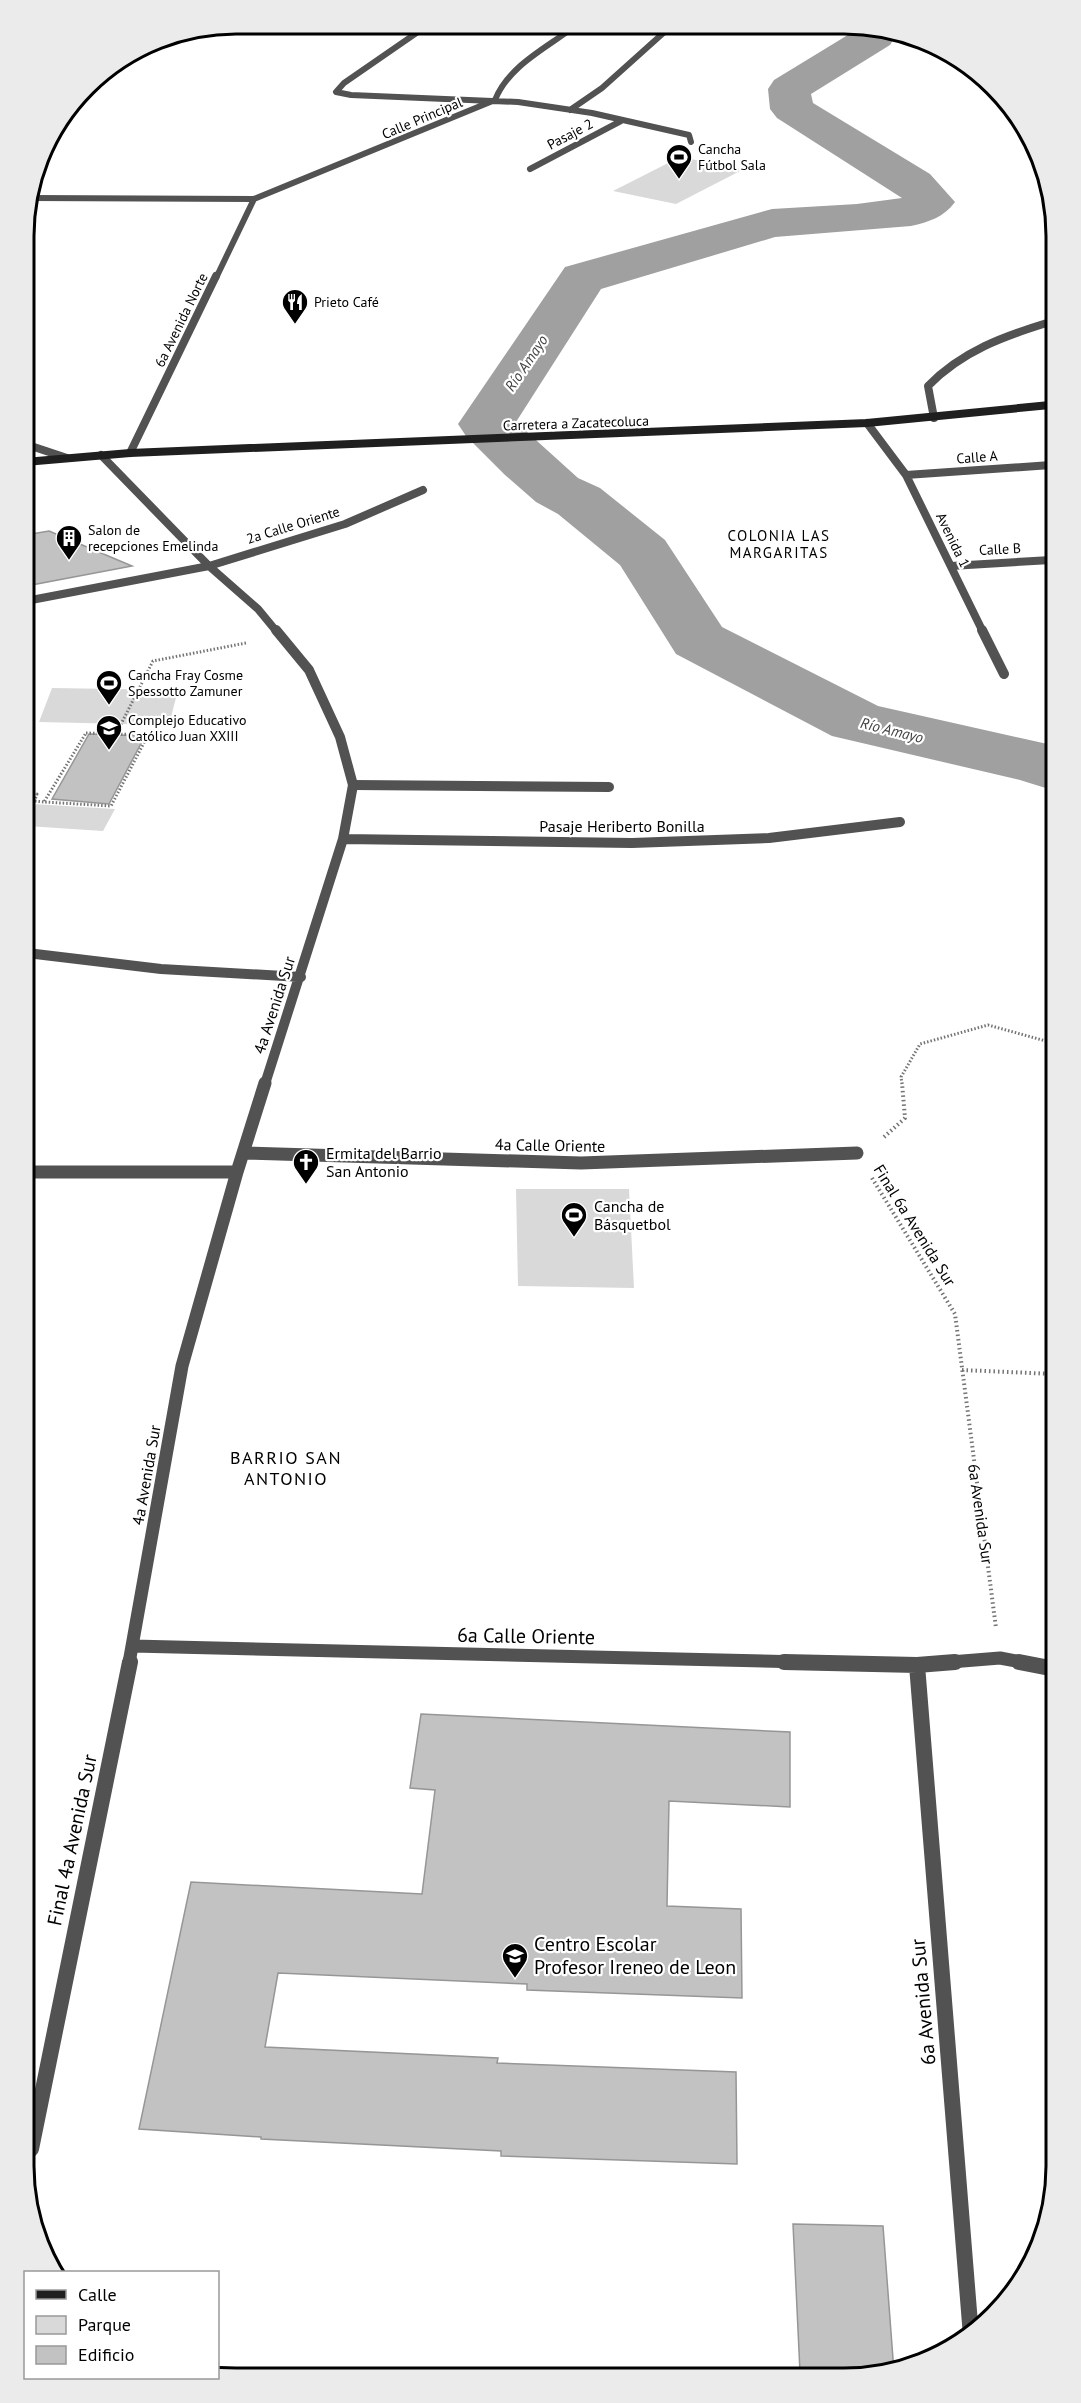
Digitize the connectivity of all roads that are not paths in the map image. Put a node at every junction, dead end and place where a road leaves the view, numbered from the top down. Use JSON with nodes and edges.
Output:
{"nodes":[{"id":1,"x":563,"y":34,"type":"edge"},
{"id":2,"x":662,"y":34,"type":"edge"},
{"id":3,"x":414,"y":35,"type":"edge"},
{"id":4,"x":495,"y":100,"type":"junction"},
{"id":5,"x":570,"y":110,"type":"junction"},
{"id":6,"x":621,"y":121,"type":"junction"},
{"id":7,"x":691,"y":142,"type":"dead end"},
{"id":8,"x":531,"y":169,"type":"dead end"},
{"id":9,"x":38,"y":198,"type":"edge"},
{"id":10,"x":255,"y":199,"type":"junction"},
{"id":11,"x":1046,"y":324,"type":"edge"},
{"id":12,"x":1046,"y":405,"type":"edge"},
{"id":13,"x":934,"y":418,"type":"junction"},
{"id":14,"x":867,"y":423,"type":"junction"},
{"id":15,"x":35,"y":447,"type":"edge"},
{"id":16,"x":129,"y":453,"type":"junction"},
{"id":17,"x":101,"y":455,"type":"junction"},
{"id":18,"x":67,"y":458,"type":"junction"},
{"id":19,"x":35,"y":461,"type":"edge"},
{"id":20,"x":1046,"y":465,"type":"edge"},
{"id":21,"x":906,"y":475,"type":"junction"},
{"id":22,"x":423,"y":490,"type":"dead end"},
{"id":23,"x":1046,"y":560,"type":"edge"},
{"id":24,"x":209,"y":566,"type":"junction"},
{"id":25,"x":951,"y":566,"type":"junction"},
{"id":26,"x":35,"y":599,"type":"edge"},
{"id":27,"x":1004,"y":674,"type":"dead end"},
{"id":28,"x":353,"y":785,"type":"junction"},
{"id":29,"x":609,"y":787,"type":"dead end"},
{"id":30,"x":900,"y":822,"type":"dead end"},
{"id":31,"x":343,"y":839,"type":"junction"},
{"id":32,"x":35,"y":954,"type":"edge"},
{"id":33,"x":300,"y":977,"type":"junction"},
{"id":34,"x":244,"y":1153,"type":"junction"},
{"id":35,"x":857,"y":1153,"type":"road end"},
{"id":36,"x":35,"y":1172,"type":"edge"},
{"id":37,"x":237,"y":1172,"type":"junction"},
{"id":38,"x":133,"y":1647,"type":"junction"},
{"id":39,"x":917,"y":1665,"type":"junction"},
{"id":40,"x":1046,"y":1667,"type":"edge"},
{"id":41,"x":34,"y":2134,"type":"edge"},
{"id":42,"x":970,"y":2324,"type":"edge"}],
"edges":[{"from":1,"to":4,"type":"street"},
{"from":2,"to":5,"type":"street"},
{"from":3,"to":4,"type":"street"},
{"from":4,"to":5,"type":"street"},
{"from":4,"to":10,"type":"street","name":"Calle Principal"},
{"from":5,"to":6,"type":"street"},
{"from":6,"to":7,"type":"street"},
{"from":6,"to":8,"type":"street","name":"Pasaje 2"},
{"from":9,"to":10,"type":"street"},
{"from":10,"to":16,"type":"street","name":"6a Avenida Norte"},
{"from":11,"to":13,"type":"street"},
{"from":12,"to":13,"type":"main road","name":"Carretera a Zacatecoluca"},
{"from":13,"to":14,"type":"main road","name":"Carretera a Zacatecoluca"},
{"from":14,"to":16,"type":"main road","name":"Carretera a Zacatecoluca"},
{"from":14,"to":21,"type":"street","name":"Avenida 1"},
{"from":15,"to":18,"type":"street"},
{"from":16,"to":17,"type":"main road","name":"Carretera a Zacatecoluca"},
{"from":17,"to":18,"type":"main road","name":"Carretera a Zacatecoluca"},
{"from":17,"to":24,"type":"street","name":"4a Avenida Sur"},
{"from":18,"to":19,"type":"main road","name":"Carretera a Zacatecoluca"},
{"from":20,"to":21,"type":"street","name":"Calle A"},
{"from":21,"to":25,"type":"street","name":"Avenida 1"},
{"from":22,"to":24,"type":"street","name":"2a Calle Oriente"},
{"from":23,"to":25,"type":"street","name":"Calle B"},
{"from":24,"to":26,"type":"street","name":"2a Calle Oriente"},
{"from":24,"to":28,"type":"street","name":"4a Avenida Sur"},
{"from":25,"to":27,"type":"street","name":"Avenida 1"},
{"from":28,"to":29,"type":"street"},
{"from":28,"to":31,"type":"street","name":"4a Avenida Sur"},
{"from":30,"to":31,"type":"street","name":"Pasaje Heriberto Bonilla"},
{"from":31,"to":33,"type":"street","name":"4a Avenida Sur"},
{"from":32,"to":33,"type":"street"},
{"from":33,"to":34,"type":"street","name":"4a Avenida Sur"},
{"from":34,"to":35,"type":"street","name":"4a Calle Oriente"},
{"from":34,"to":37,"type":"street","name":"4a Avenida Sur"},
{"from":36,"to":37,"type":"street"},
{"from":37,"to":38,"type":"street","name":"4a Avenida Sur"},
{"from":38,"to":39,"type":"street","name":"6a Calle Oriente"},
{"from":38,"to":41,"type":"street","name":"Final 4a Avenida Sur"},
{"from":39,"to":40,"type":"street","name":"6a Calle Oriente"},
{"from":39,"to":42,"type":"street","name":"6a Avenida Sur"}]}
